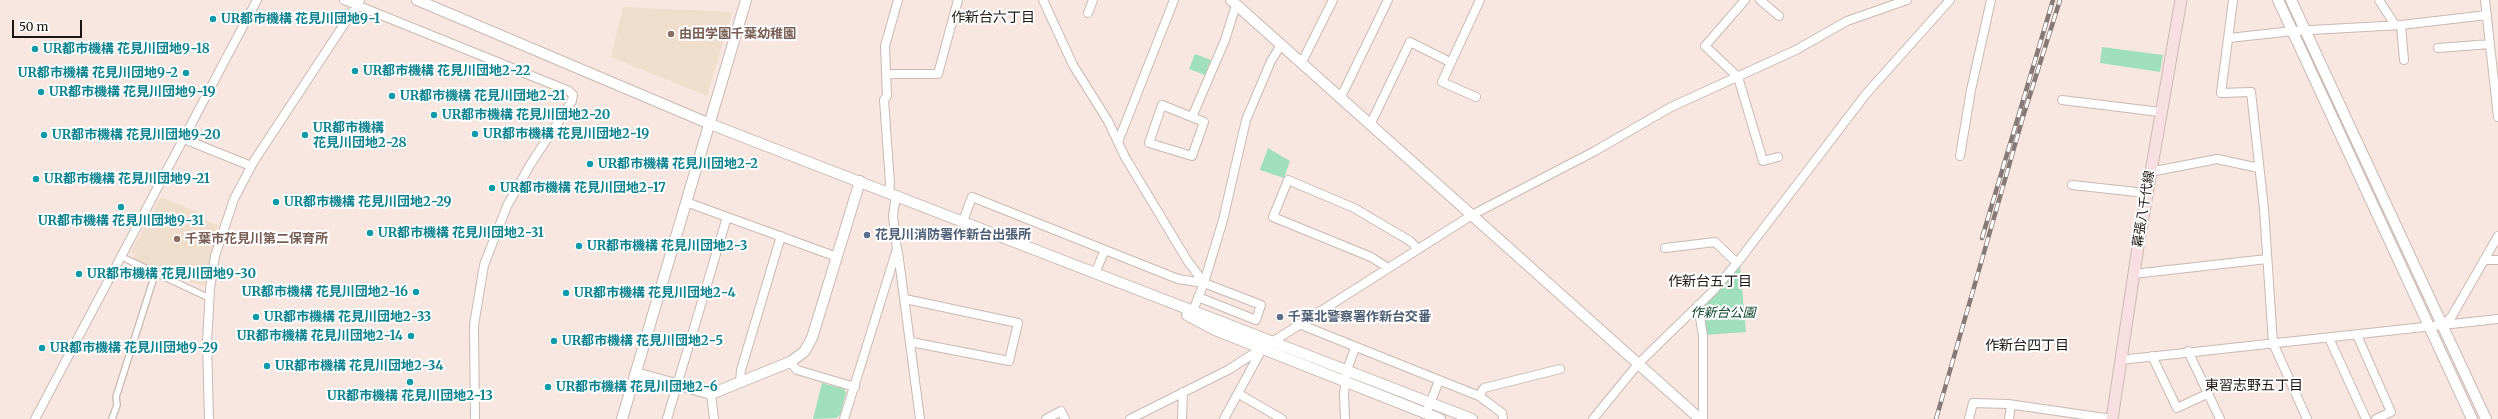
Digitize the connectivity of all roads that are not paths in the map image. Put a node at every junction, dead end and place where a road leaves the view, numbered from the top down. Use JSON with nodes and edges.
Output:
{"nodes":[{"id":1,"x":258,"y":0,"type":"edge"},
{"id":2,"x":344,"y":0,"type":"edge"},
{"id":3,"x":417,"y":0,"type":"edge"},
{"id":4,"x":746,"y":0,"type":"edge"},
{"id":5,"x":898,"y":0,"type":"edge"},
{"id":6,"x":958,"y":0,"type":"edge"},
{"id":7,"x":1043,"y":0,"type":"edge"},
{"id":8,"x":1093,"y":0,"type":"edge"},
{"id":9,"x":1174,"y":0,"type":"edge"},
{"id":10,"x":1333,"y":0,"type":"edge"},
{"id":11,"x":1388,"y":0,"type":"edge"},
{"id":12,"x":1480,"y":0,"type":"edge"},
{"id":13,"x":1745,"y":0,"type":"edge"},
{"id":14,"x":1760,"y":0,"type":"edge"},
{"id":15,"x":1907,"y":0,"type":"edge"},
{"id":16,"x":1950,"y":0,"type":"edge"},
{"id":17,"x":1991,"y":0,"type":"edge"},
{"id":18,"x":2180,"y":0,"type":"edge"},
{"id":19,"x":2233,"y":0,"type":"edge"},
{"id":20,"x":2278,"y":0,"type":"edge"},
{"id":21,"x":2291,"y":0,"type":"edge"},
{"id":22,"x":2379,"y":0,"type":"edge"},
{"id":23,"x":2485,"y":0,"type":"edge"},
{"id":24,"x":358,"y":2,"type":"edge"},
{"id":25,"x":1234,"y":2,"type":"edge"},
{"id":26,"x":1088,"y":13,"type":"dead end"},
{"id":27,"x":2487,"y":15,"type":"junction"},
{"id":28,"x":1779,"y":16,"type":"dead end"},
{"id":29,"x":2398,"y":25,"type":"junction"},
{"id":30,"x":2305,"y":30,"type":"junction"},
{"id":31,"x":2294,"y":31,"type":"junction"},
{"id":32,"x":2229,"y":38,"type":"junction"},
{"id":33,"x":2490,"y":44,"type":"junction"},
{"id":34,"x":1281,"y":45,"type":"junction"},
{"id":35,"x":2438,"y":48,"type":"dead end"},
{"id":36,"x":2404,"y":60,"type":"dead end"},
{"id":37,"x":1450,"y":62,"type":"junction"},
{"id":38,"x":1301,"y":64,"type":"junction"},
{"id":39,"x":886,"y":74,"type":"junction"},
{"id":40,"x":1738,"y":77,"type":"junction"},
{"id":41,"x":1476,"y":97,"type":"dead end"},
{"id":42,"x":1340,"y":99,"type":"junction"},
{"id":43,"x":2062,"y":100,"type":"dead end"},
{"id":44,"x":2160,"y":112,"type":"junction"},
{"id":45,"x":1192,"y":117,"type":"junction"},
{"id":46,"x":2498,"y":118,"type":"edge"},
{"id":47,"x":710,"y":124,"type":"junction"},
{"id":48,"x":1370,"y":125,"type":"junction"},
{"id":49,"x":184,"y":139,"type":"junction"},
{"id":50,"x":1118,"y":142,"type":"junction"},
{"id":51,"x":1960,"y":156,"type":"dead end"},
{"id":52,"x":1778,"y":157,"type":"dead end"},
{"id":53,"x":251,"y":166,"type":"junction"},
{"id":54,"x":2259,"y":168,"type":"junction"},
{"id":55,"x":2150,"y":172,"type":"junction"},
{"id":56,"x":860,"y":181,"type":"junction"},
{"id":57,"x":2072,"y":185,"type":"dead end"},
{"id":58,"x":2146,"y":193,"type":"junction"},
{"id":59,"x":893,"y":194,"type":"junction"},
{"id":60,"x":686,"y":202,"type":"junction"},
{"id":61,"x":1472,"y":215,"type":"junction"},
{"id":62,"x":727,"y":217,"type":"junction"},
{"id":63,"x":963,"y":221,"type":"junction"},
{"id":64,"x":781,"y":236,"type":"junction"},
{"id":65,"x":2498,"y":236,"type":"edge"},
{"id":66,"x":1665,"y":248,"type":"dead end"},
{"id":67,"x":897,"y":249,"type":"junction"},
{"id":68,"x":1418,"y":249,"type":"junction"},
{"id":69,"x":1105,"y":250,"type":"junction"},
{"id":70,"x":837,"y":257,"type":"junction"},
{"id":71,"x":126,"y":259,"type":"dead end"},
{"id":72,"x":2267,"y":259,"type":"junction"},
{"id":73,"x":2484,"y":260,"type":"junction"},
{"id":74,"x":2498,"y":260,"type":"edge"},
{"id":75,"x":1737,"y":263,"type":"junction"},
{"id":76,"x":1388,"y":268,"type":"junction"},
{"id":77,"x":1096,"y":273,"type":"junction"},
{"id":78,"x":155,"y":274,"type":"junction"},
{"id":79,"x":2133,"y":274,"type":"junction"},
{"id":80,"x":1204,"y":284,"type":"junction"},
{"id":81,"x":205,"y":296,"type":"dead end"},
{"id":82,"x":1198,"y":297,"type":"junction"},
{"id":83,"x":905,"y":299,"type":"junction"},
{"id":84,"x":1698,"y":305,"type":"junction"},
{"id":85,"x":1192,"y":314,"type":"junction"},
{"id":86,"x":2498,"y":319,"type":"edge"},
{"id":87,"x":1299,"y":324,"type":"junction"},
{"id":88,"x":2442,"y":326,"type":"junction"},
{"id":89,"x":2430,"y":327,"type":"junction"},
{"id":90,"x":2357,"y":334,"type":"junction"},
{"id":91,"x":2329,"y":338,"type":"junction"},
{"id":92,"x":911,"y":342,"type":"junction"},
{"id":93,"x":1274,"y":342,"type":"junction"},
{"id":94,"x":2272,"y":342,"type":"junction"},
{"id":95,"x":1355,"y":348,"type":"junction"},
{"id":96,"x":1262,"y":349,"type":"junction"},
{"id":97,"x":2188,"y":351,"type":"junction"},
{"id":98,"x":2152,"y":356,"type":"junction"},
{"id":99,"x":2120,"y":360,"type":"junction"},
{"id":100,"x":790,"y":362,"type":"junction"},
{"id":101,"x":1638,"y":364,"type":"junction"},
{"id":102,"x":1560,"y":369,"type":"dead end"},
{"id":103,"x":1347,"y":370,"type":"junction"},
{"id":104,"x":636,"y":373,"type":"junction"},
{"id":105,"x":1439,"y":381,"type":"junction"},
{"id":106,"x":1347,"y":382,"type":"junction"},
{"id":107,"x":740,"y":383,"type":"junction"},
{"id":108,"x":677,"y":386,"type":"junction"},
{"id":109,"x":855,"y":387,"type":"junction"},
{"id":110,"x":1183,"y":392,"type":"junction"},
{"id":111,"x":711,"y":394,"type":"junction"},
{"id":112,"x":1239,"y":394,"type":"junction"},
{"id":113,"x":2207,"y":394,"type":"junction"},
{"id":114,"x":1479,"y":396,"type":"junction"},
{"id":115,"x":1430,"y":403,"type":"junction"},
{"id":116,"x":2011,"y":405,"type":"junction"},
{"id":117,"x":1426,"y":413,"type":"junction"},
{"id":118,"x":1272,"y":417,"type":"edge"},
{"id":119,"x":35,"y":419,"type":"edge"},
{"id":120,"x":112,"y":419,"type":"edge"},
{"id":121,"x":209,"y":419,"type":"edge"},
{"id":122,"x":475,"y":419,"type":"edge"},
{"id":123,"x":622,"y":419,"type":"edge"},
{"id":124,"x":668,"y":419,"type":"edge"},
{"id":125,"x":714,"y":419,"type":"edge"},
{"id":126,"x":844,"y":419,"type":"edge"},
{"id":127,"x":920,"y":419,"type":"edge"},
{"id":128,"x":1046,"y":419,"type":"edge"},
{"id":129,"x":1065,"y":419,"type":"edge"},
{"id":130,"x":1130,"y":419,"type":"edge"},
{"id":131,"x":1182,"y":419,"type":"edge"},
{"id":132,"x":1224,"y":419,"type":"edge"},
{"id":133,"x":1282,"y":419,"type":"edge"},
{"id":134,"x":1345,"y":419,"type":"edge"},
{"id":135,"x":1440,"y":419,"type":"edge"},
{"id":136,"x":1472,"y":419,"type":"edge"},
{"id":137,"x":1503,"y":419,"type":"edge"},
{"id":138,"x":1593,"y":419,"type":"edge"},
{"id":139,"x":1700,"y":419,"type":"edge"},
{"id":140,"x":1703,"y":419,"type":"edge"},
{"id":141,"x":1969,"y":419,"type":"edge"},
{"id":142,"x":2009,"y":419,"type":"edge"},
{"id":143,"x":2112,"y":419,"type":"edge"},
{"id":144,"x":2220,"y":419,"type":"edge"},
{"id":145,"x":2307,"y":419,"type":"edge"},
{"id":146,"x":2366,"y":419,"type":"edge"},
{"id":147,"x":2376,"y":419,"type":"edge"},
{"id":148,"x":2472,"y":419,"type":"edge"},
{"id":149,"x":2486,"y":419,"type":"edge"}],
"edges":[{"from":1,"to":49,"type":"street"},
{"from":2,"to":24,"type":"street"},
{"from":3,"to":47,"type":"street"},
{"from":4,"to":47,"type":"street"},
{"from":5,"to":39,"type":"street"},
{"from":6,"to":39,"type":"street"},
{"from":7,"to":50,"type":"street"},
{"from":8,"to":26,"type":"street"},
{"from":9,"to":50,"type":"street"},
{"from":10,"to":38,"type":"street"},
{"from":11,"to":42,"type":"street"},
{"from":12,"to":37,"type":"street"},
{"from":13,"to":40,"type":"street"},
{"from":14,"to":28,"type":"street"},
{"from":15,"to":40,"type":"street"},
{"from":16,"to":75,"type":"street"},
{"from":17,"to":51,"type":"street"},
{"from":18,"to":44,"type":"main road","name":"幕張八千代線"},
{"from":19,"to":32,"type":"street"},
{"from":20,"to":31,"type":"street"},
{"from":21,"to":30,"type":"street"},
{"from":22,"to":29,"type":"street"},
{"from":23,"to":27,"type":"street"},
{"from":24,"to":53,"type":"street"},
{"from":24,"to":122,"type":"street"},
{"from":25,"to":34,"type":"street"},
{"from":25,"to":45,"type":"street"},
{"from":27,"to":29,"type":"street"},
{"from":27,"to":33,"type":"street"},
{"from":29,"to":30,"type":"street"},
{"from":29,"to":36,"type":"street"},
{"from":30,"to":31,"type":"street"},
{"from":30,"to":88,"type":"street"},
{"from":31,"to":32,"type":"street"},
{"from":31,"to":89,"type":"street"},
{"from":32,"to":54,"type":"street"},
{"from":33,"to":35,"type":"street"},
{"from":33,"to":46,"type":"street"},
{"from":34,"to":38,"type":"street"},
{"from":34,"to":80,"type":"street"},
{"from":37,"to":41,"type":"street"},
{"from":37,"to":48,"type":"street"},
{"from":38,"to":42,"type":"street"},
{"from":39,"to":59,"type":"street"},
{"from":40,"to":52,"type":"street"},
{"from":40,"to":61,"type":"street"},
{"from":42,"to":48,"type":"street"},
{"from":43,"to":44,"type":"street"},
{"from":44,"to":55,"type":"main road","name":"幕張八千代線"},
{"from":45,"to":45,"type":"street"},
{"from":47,"to":56,"type":"street"},
{"from":47,"to":60,"type":"street"},
{"from":48,"to":61,"type":"street"},
{"from":49,"to":53,"type":"street"},
{"from":49,"to":119,"type":"street"},
{"from":50,"to":80,"type":"street"},
{"from":53,"to":121,"type":"street"},
{"from":54,"to":55,"type":"street"},
{"from":54,"to":72,"type":"street"},
{"from":55,"to":58,"type":"main road","name":"幕張八千代線"},
{"from":56,"to":59,"type":"street"},
{"from":56,"to":70,"type":"street"},
{"from":57,"to":58,"type":"street"},
{"from":58,"to":79,"type":"main road","name":"幕張八千代線"},
{"from":59,"to":63,"type":"street"},
{"from":59,"to":67,"type":"street"},
{"from":60,"to":62,"type":"street"},
{"from":60,"to":104,"type":"street"},
{"from":61,"to":68,"type":"street"},
{"from":61,"to":101,"type":"street"},
{"from":62,"to":64,"type":"street"},
{"from":62,"to":108,"type":"street"},
{"from":63,"to":69,"type":"street"},
{"from":63,"to":77,"type":"street"},
{"from":64,"to":70,"type":"street"},
{"from":64,"to":107,"type":"street"},
{"from":65,"to":73,"type":"street"},
{"from":66,"to":75,"type":"street"},
{"from":67,"to":83,"type":"street"},
{"from":67,"to":109,"type":"street"},
{"from":68,"to":76,"type":"street"},
{"from":68,"to":76,"type":"street"},
{"from":69,"to":77,"type":"street"},
{"from":69,"to":80,"type":"street"},
{"from":70,"to":100,"type":"street"},
{"from":71,"to":78,"type":"street"},
{"from":72,"to":79,"type":"street"},
{"from":72,"to":94,"type":"street"},
{"from":73,"to":74,"type":"street"},
{"from":73,"to":88,"type":"street"},
{"from":75,"to":84,"type":"street"},
{"from":76,"to":87,"type":"street"},
{"from":77,"to":85,"type":"street"},
{"from":78,"to":81,"type":"street"},
{"from":78,"to":120,"type":"street"},
{"from":79,"to":99,"type":"main road","name":"幕張八千代線"},
{"from":80,"to":82,"type":"street"},
{"from":80,"to":82,"type":"street"},
{"from":82,"to":85,"type":"street"},
{"from":83,"to":92,"type":"street"},
{"from":83,"to":92,"type":"street"},
{"from":84,"to":101,"type":"street"},
{"from":84,"to":140,"type":"street"},
{"from":85,"to":93,"type":"street"},
{"from":85,"to":96,"type":"street"},
{"from":86,"to":88,"type":"street"},
{"from":87,"to":93,"type":"street"},
{"from":87,"to":95,"type":"street"},
{"from":88,"to":89,"type":"street"},
{"from":88,"to":149,"type":"street"},
{"from":89,"to":90,"type":"street"},
{"from":89,"to":148,"type":"street"},
{"from":90,"to":91,"type":"street"},
{"from":90,"to":147,"type":"street"},
{"from":91,"to":94,"type":"street"},
{"from":91,"to":146,"type":"street"},
{"from":92,"to":127,"type":"street"},
{"from":93,"to":96,"type":"street"},
{"from":93,"to":103,"type":"street"},
{"from":94,"to":97,"type":"street"},
{"from":94,"to":145,"type":"street"},
{"from":95,"to":103,"type":"street"},
{"from":95,"to":105,"type":"street"},
{"from":96,"to":106,"type":"street"},
{"from":96,"to":110,"type":"street"},
{"from":96,"to":112,"type":"street"},
{"from":97,"to":98,"type":"street"},
{"from":97,"to":113,"type":"street"},
{"from":98,"to":99,"type":"street"},
{"from":98,"to":113,"type":"street"},
{"from":99,"to":143,"type":"main road","name":"幕張八千代線"},
{"from":100,"to":107,"type":"street"},
{"from":100,"to":109,"type":"street"},
{"from":101,"to":138,"type":"street"},
{"from":101,"to":139,"type":"street"},
{"from":102,"to":114,"type":"street"},
{"from":103,"to":106,"type":"street"},
{"from":103,"to":115,"type":"street"},
{"from":104,"to":108,"type":"street"},
{"from":104,"to":123,"type":"street"},
{"from":105,"to":114,"type":"street"},
{"from":105,"to":115,"type":"street"},
{"from":106,"to":117,"type":"street"},
{"from":106,"to":134,"type":"street"},
{"from":107,"to":111,"type":"street"},
{"from":108,"to":111,"type":"street"},
{"from":108,"to":124,"type":"street"},
{"from":109,"to":126,"type":"street"},
{"from":110,"to":130,"type":"street"},
{"from":110,"to":131,"type":"street"},
{"from":111,"to":125,"type":"street"},
{"from":112,"to":118,"type":"street"},
{"from":112,"to":132,"type":"street"},
{"from":113,"to":144,"type":"street"},
{"from":114,"to":137,"type":"street"},
{"from":115,"to":117,"type":"street"},
{"from":115,"to":136,"type":"street"},
{"from":116,"to":141,"type":"street"},
{"from":116,"to":142,"type":"street"},
{"from":116,"to":143,"type":"street"},
{"from":117,"to":135,"type":"street"},
{"from":118,"to":133,"type":"street"},
{"from":128,"to":129,"type":"street"}]}
